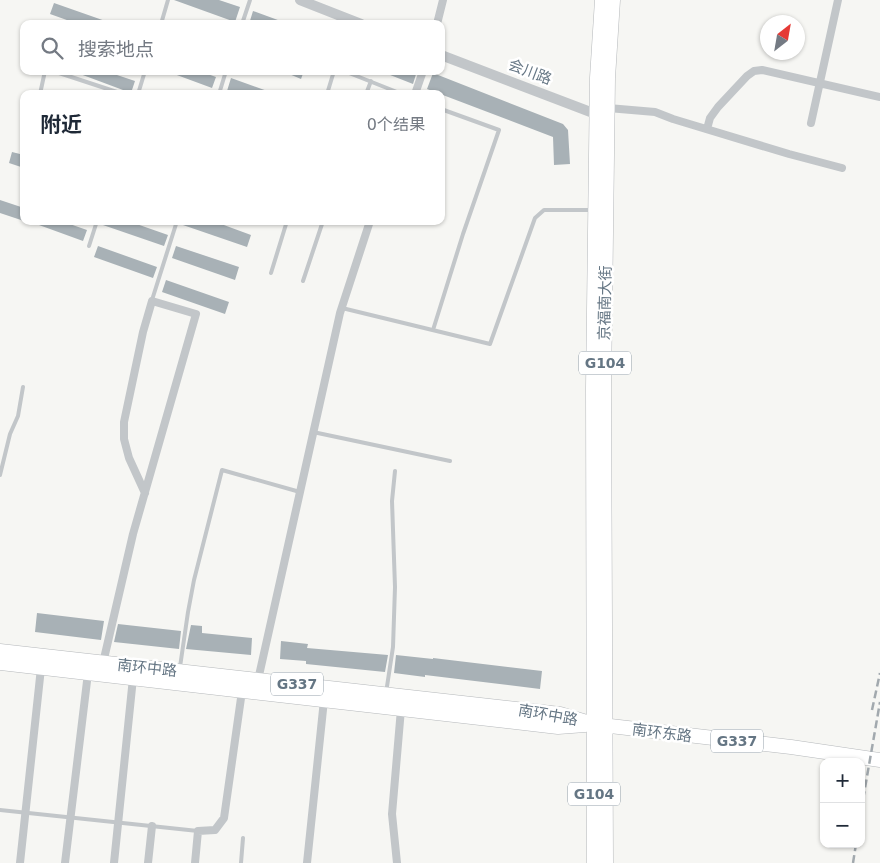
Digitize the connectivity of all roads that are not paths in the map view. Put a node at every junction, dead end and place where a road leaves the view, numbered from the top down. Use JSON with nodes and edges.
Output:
{"nodes":[{"id":1,"x":168,"y":0,"type":"edge"},
{"id":2,"x":250,"y":0,"type":"edge"},
{"id":3,"x":300,"y":0,"type":"edge"},
{"id":4,"x":443,"y":0,"type":"edge"},
{"id":5,"x":602,"y":0,"type":"edge"},
{"id":6,"x":613,"y":0,"type":"edge"},
{"id":7,"x":838,"y":0,"type":"edge"},
{"id":8,"x":162,"y":20,"type":"edge"},
{"id":9,"x":243,"y":20,"type":"edge"},
{"id":10,"x":345,"y":20,"type":"edge"},
{"id":11,"x":438,"y":20,"type":"edge"},
{"id":12,"x":445,"y":56,"type":"edge"},
{"id":13,"x":44,"y":75,"type":"edge"},
{"id":14,"x":65,"y":75,"type":"edge"},
{"id":15,"x":144,"y":75,"type":"edge"},
{"id":16,"x":225,"y":75,"type":"edge"},
{"id":17,"x":333,"y":75,"type":"edge"},
{"id":18,"x":353,"y":75,"type":"edge"},
{"id":19,"x":422,"y":75,"type":"edge"},
{"id":20,"x":370,"y":82,"type":"junction"},
{"id":21,"x":819,"y":82,"type":"junction"},
{"id":22,"x":41,"y":90,"type":"edge"},
{"id":23,"x":111,"y":90,"type":"edge"},
{"id":24,"x":139,"y":90,"type":"edge"},
{"id":25,"x":220,"y":90,"type":"edge"},
{"id":26,"x":328,"y":90,"type":"edge"},
{"id":27,"x":367,"y":90,"type":"edge"},
{"id":28,"x":391,"y":90,"type":"edge"},
{"id":29,"x":416,"y":90,"type":"edge"},
{"id":30,"x":880,"y":97,"type":"edge"},
{"id":31,"x":445,"y":110,"type":"edge"},
{"id":32,"x":604,"y":113,"type":"junction"},
{"id":33,"x":811,"y":123,"type":"dead end"},
{"id":34,"x":707,"y":129,"type":"junction"},
{"id":35,"x":842,"y":168,"type":"dead end"},
{"id":36,"x":595,"y":210,"type":"junction"},
{"id":37,"x":96,"y":225,"type":"edge"},
{"id":38,"x":176,"y":225,"type":"edge"},
{"id":39,"x":286,"y":225,"type":"edge"},
{"id":40,"x":322,"y":225,"type":"edge"},
{"id":41,"x":369,"y":225,"type":"edge"},
{"id":42,"x":88,"y":246,"type":"dead end"},
{"id":43,"x":271,"y":273,"type":"dead end"},
{"id":44,"x":303,"y":281,"type":"dead end"},
{"id":45,"x":152,"y":301,"type":"junction"},
{"id":46,"x":342,"y":308,"type":"junction"},
{"id":47,"x":434,"y":330,"type":"junction"},
{"id":48,"x":23,"y":387,"type":"dead end"},
{"id":49,"x":314,"y":432,"type":"junction"},
{"id":50,"x":450,"y":461,"type":"dead end"},
{"id":51,"x":395,"y":471,"type":"dead end"},
{"id":52,"x":0,"y":475,"type":"edge"},
{"id":53,"x":300,"y":492,"type":"junction"},
{"id":54,"x":145,"y":493,"type":"junction"},
{"id":55,"x":0,"y":651,"type":"edge"},
{"id":56,"x":0,"y":663,"type":"edge"},
{"id":57,"x":103,"y":663,"type":"junction"},
{"id":58,"x":41,"y":668,"type":"junction"},
{"id":59,"x":180,"y":671,"type":"junction"},
{"id":60,"x":88,"y":673,"type":"junction"},
{"id":61,"x":133,"y":678,"type":"junction"},
{"id":62,"x":258,"y":680,"type":"junction"},
{"id":63,"x":242,"y":691,"type":"junction"},
{"id":64,"x":386,"y":694,"type":"junction"},
{"id":65,"x":324,"y":700,"type":"junction"},
{"id":66,"x":401,"y":709,"type":"junction"},
{"id":67,"x":599,"y":725,"type":"junction"},
{"id":68,"x":880,"y":760,"type":"edge"},
{"id":69,"x":0,"y":810,"type":"edge"},
{"id":70,"x":26,"y":813,"type":"junction"},
{"id":71,"x":70,"y":818,"type":"junction"},
{"id":72,"x":118,"y":823,"type":"junction"},
{"id":73,"x":152,"y":826,"type":"junction"},
{"id":74,"x":198,"y":831,"type":"junction"},
{"id":75,"x":243,"y":838,"type":"dead end"},
{"id":76,"x":20,"y":863,"type":"edge"},
{"id":77,"x":65,"y":863,"type":"edge"},
{"id":78,"x":114,"y":863,"type":"edge"},
{"id":79,"x":148,"y":863,"type":"edge"},
{"id":80,"x":195,"y":863,"type":"edge"},
{"id":81,"x":240,"y":863,"type":"edge"},
{"id":82,"x":307,"y":863,"type":"edge"},
{"id":83,"x":397,"y":863,"type":"edge"},
{"id":84,"x":594,"y":863,"type":"edge"},
{"id":85,"x":606,"y":863,"type":"edge"}],
"edges":[{"from":1,"to":8,"type":"lane"},
{"from":2,"to":9,"type":"lane"},
{"from":3,"to":10,"type":"street"},
{"from":4,"to":11,"type":"street"},
{"from":5,"to":32,"type":"highway","name":"京福南大街","number":"G104"},
{"from":6,"to":32,"type":"highway","name":"京福南大街","number":"G104"},
{"from":7,"to":21,"type":"street"},
{"from":12,"to":32,"type":"street","name":"会川路"},
{"from":13,"to":22,"type":"lane"},
{"from":14,"to":23,"type":"lane"},
{"from":15,"to":24,"type":"lane"},
{"from":16,"to":25,"type":"lane"},
{"from":17,"to":26,"type":"lane"},
{"from":18,"to":20,"type":"lane"},
{"from":19,"to":29,"type":"street"},
{"from":20,"to":27,"type":"lane"},
{"from":20,"to":28,"type":"lane"},
{"from":21,"to":30,"type":"street"},
{"from":21,"to":33,"type":"street"},
{"from":21,"to":34,"type":"street"},
{"from":31,"to":47,"type":"lane"},
{"from":32,"to":34,"type":"street"},
{"from":32,"to":36,"type":"highway","name":"京福南大街","number":"G104"},
{"from":32,"to":67,"type":"highway","name":"京福南大街","number":"G104"},
{"from":34,"to":35,"type":"street"},
{"from":36,"to":47,"type":"lane"},
{"from":36,"to":67,"type":"highway","name":"京福南大街","number":"G104"},
{"from":37,"to":42,"type":"lane"},
{"from":38,"to":45,"type":"lane"},
{"from":39,"to":43,"type":"lane"},
{"from":40,"to":44,"type":"lane"},
{"from":41,"to":46,"type":"street"},
{"from":45,"to":54,"type":"street"},
{"from":45,"to":54,"type":"street"},
{"from":46,"to":47,"type":"lane"},
{"from":46,"to":49,"type":"street"},
{"from":48,"to":52,"type":"lane"},
{"from":49,"to":50,"type":"lane"},
{"from":49,"to":53,"type":"street"},
{"from":51,"to":64,"type":"lane"},
{"from":53,"to":59,"type":"lane"},
{"from":53,"to":62,"type":"street"},
{"from":54,"to":57,"type":"street"},
{"from":55,"to":57,"type":"highway","name":"南环中路","number":"G337"},
{"from":56,"to":58,"type":"highway","name":"南环中路","number":"G337"},
{"from":57,"to":59,"type":"highway","name":"南环中路","number":"G337"},
{"from":58,"to":60,"type":"highway","name":"南环中路","number":"G337"},
{"from":58,"to":70,"type":"street"},
{"from":59,"to":62,"type":"highway","name":"南环中路","number":"G337"},
{"from":60,"to":61,"type":"highway","name":"南环中路","number":"G337"},
{"from":60,"to":71,"type":"street"},
{"from":61,"to":63,"type":"highway","name":"南环中路","number":"G337"},
{"from":61,"to":72,"type":"street"},
{"from":62,"to":64,"type":"highway","name":"南环中路","number":"G337"},
{"from":63,"to":65,"type":"highway","name":"南环中路","number":"G337"},
{"from":63,"to":74,"type":"street"},
{"from":64,"to":67,"type":"highway","name":"南环中路","number":"G337"},
{"from":65,"to":66,"type":"highway","name":"南环中路","number":"G337"},
{"from":65,"to":82,"type":"street"},
{"from":66,"to":67,"type":"highway","name":"南环中路","number":"G337"},
{"from":66,"to":83,"type":"street"},
{"from":67,"to":68,"type":"highway","name":"南环东路","number":"G337"},
{"from":67,"to":84,"type":"highway","number":"G104"},
{"from":67,"to":85,"type":"highway","number":"G104"},
{"from":69,"to":70,"type":"lane"},
{"from":70,"to":71,"type":"lane"},
{"from":70,"to":76,"type":"street"},
{"from":71,"to":72,"type":"lane"},
{"from":71,"to":77,"type":"street"},
{"from":72,"to":73,"type":"lane"},
{"from":72,"to":78,"type":"street"},
{"from":73,"to":74,"type":"lane"},
{"from":73,"to":79,"type":"street"},
{"from":74,"to":80,"type":"street"},
{"from":75,"to":81,"type":"lane"}]}
